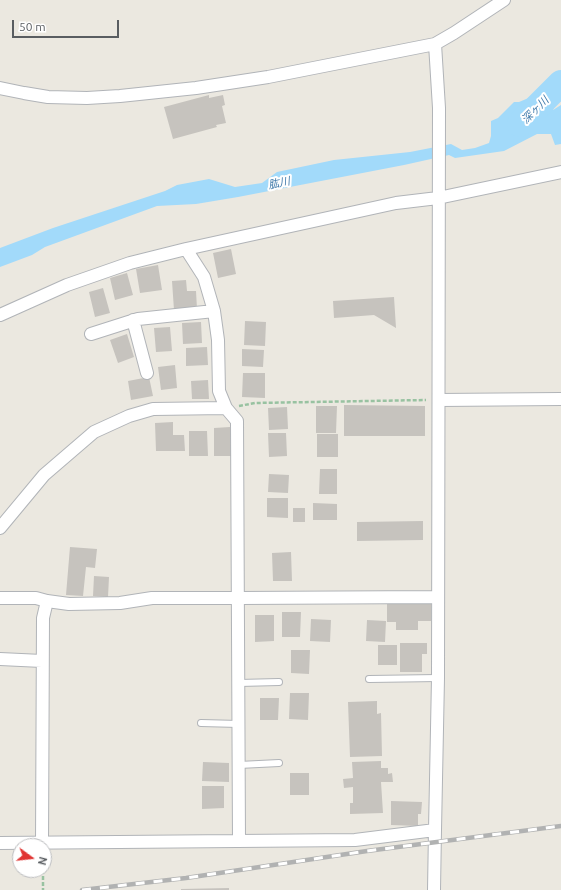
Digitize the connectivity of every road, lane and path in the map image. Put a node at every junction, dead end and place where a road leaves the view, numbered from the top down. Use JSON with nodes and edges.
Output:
{"nodes":[{"id":1,"x":504,"y":0,"type":"edge"},
{"id":2,"x":435,"y":44,"type":"junction"},
{"id":3,"x":0,"y":88,"type":"edge"},
{"id":4,"x":561,"y":172,"type":"edge"},
{"id":5,"x":438,"y":193,"type":"junction"},
{"id":6,"x":186,"y":249,"type":"junction"},
{"id":7,"x":214,"y":311,"type":"junction"},
{"id":8,"x":0,"y":316,"type":"edge"},
{"id":9,"x":133,"y":320,"type":"junction"},
{"id":10,"x":91,"y":334,"type":"dead end"},
{"id":11,"x":147,"y":373,"type":"dead end"},
{"id":12,"x":561,"y":399,"type":"edge"},
{"id":13,"x":439,"y":400,"type":"junction"},
{"id":14,"x":226,"y":408,"type":"junction"},
{"id":15,"x":0,"y":528,"type":"edge"},
{"id":16,"x":438,"y":597,"type":"junction"},
{"id":17,"x":0,"y":598,"type":"edge"},
{"id":18,"x":239,"y":598,"type":"junction"},
{"id":19,"x":47,"y":601,"type":"junction"},
{"id":20,"x":0,"y":660,"type":"edge"},
{"id":21,"x":42,"y":661,"type":"junction"},
{"id":22,"x":438,"y":678,"type":"junction"},
{"id":23,"x":369,"y":679,"type":"dead end"},
{"id":24,"x":279,"y":682,"type":"dead end"},
{"id":25,"x":239,"y":683,"type":"junction"},
{"id":26,"x":201,"y":723,"type":"dead end"},
{"id":27,"x":239,"y":724,"type":"junction"},
{"id":28,"x":279,"y":763,"type":"dead end"},
{"id":29,"x":239,"y":765,"type":"junction"},
{"id":30,"x":435,"y":830,"type":"junction"},
{"id":31,"x":42,"y":838,"type":"edge"},
{"id":32,"x":239,"y":841,"type":"junction"},
{"id":33,"x":52,"y":842,"type":"edge"},
{"id":34,"x":0,"y":843,"type":"edge"},
{"id":35,"x":12,"y":843,"type":"edge"},
{"id":36,"x":43,"y":878,"type":"edge"},
{"id":37,"x":43,"y":890,"type":"edge"},
{"id":38,"x":434,"y":890,"type":"edge"}],
"edges":[{"from":1,"to":2,"type":"street"},
{"from":2,"to":3,"type":"street"},
{"from":2,"to":5,"type":"street"},
{"from":4,"to":5,"type":"street"},
{"from":5,"to":6,"type":"street"},
{"from":5,"to":13,"type":"street"},
{"from":6,"to":7,"type":"street"},
{"from":6,"to":8,"type":"street"},
{"from":7,"to":9,"type":"street"},
{"from":7,"to":14,"type":"street"},
{"from":9,"to":10,"type":"street"},
{"from":9,"to":11,"type":"street"},
{"from":12,"to":13,"type":"street"},
{"from":13,"to":14,"type":"path"},
{"from":13,"to":16,"type":"street"},
{"from":14,"to":15,"type":"street"},
{"from":14,"to":18,"type":"street"},
{"from":16,"to":18,"type":"street"},
{"from":16,"to":22,"type":"street"},
{"from":17,"to":19,"type":"street"},
{"from":18,"to":19,"type":"street"},
{"from":18,"to":25,"type":"street"},
{"from":19,"to":21,"type":"street"},
{"from":20,"to":21,"type":"street"},
{"from":21,"to":31,"type":"street"},
{"from":22,"to":23,"type":"lane"},
{"from":22,"to":30,"type":"street"},
{"from":24,"to":25,"type":"lane"},
{"from":25,"to":27,"type":"street"},
{"from":26,"to":27,"type":"lane"},
{"from":27,"to":29,"type":"street"},
{"from":28,"to":29,"type":"lane"},
{"from":29,"to":32,"type":"street"},
{"from":30,"to":32,"type":"street"},
{"from":30,"to":38,"type":"street"},
{"from":32,"to":33,"type":"street"},
{"from":34,"to":35,"type":"street"},
{"from":36,"to":37,"type":"path"}]}
